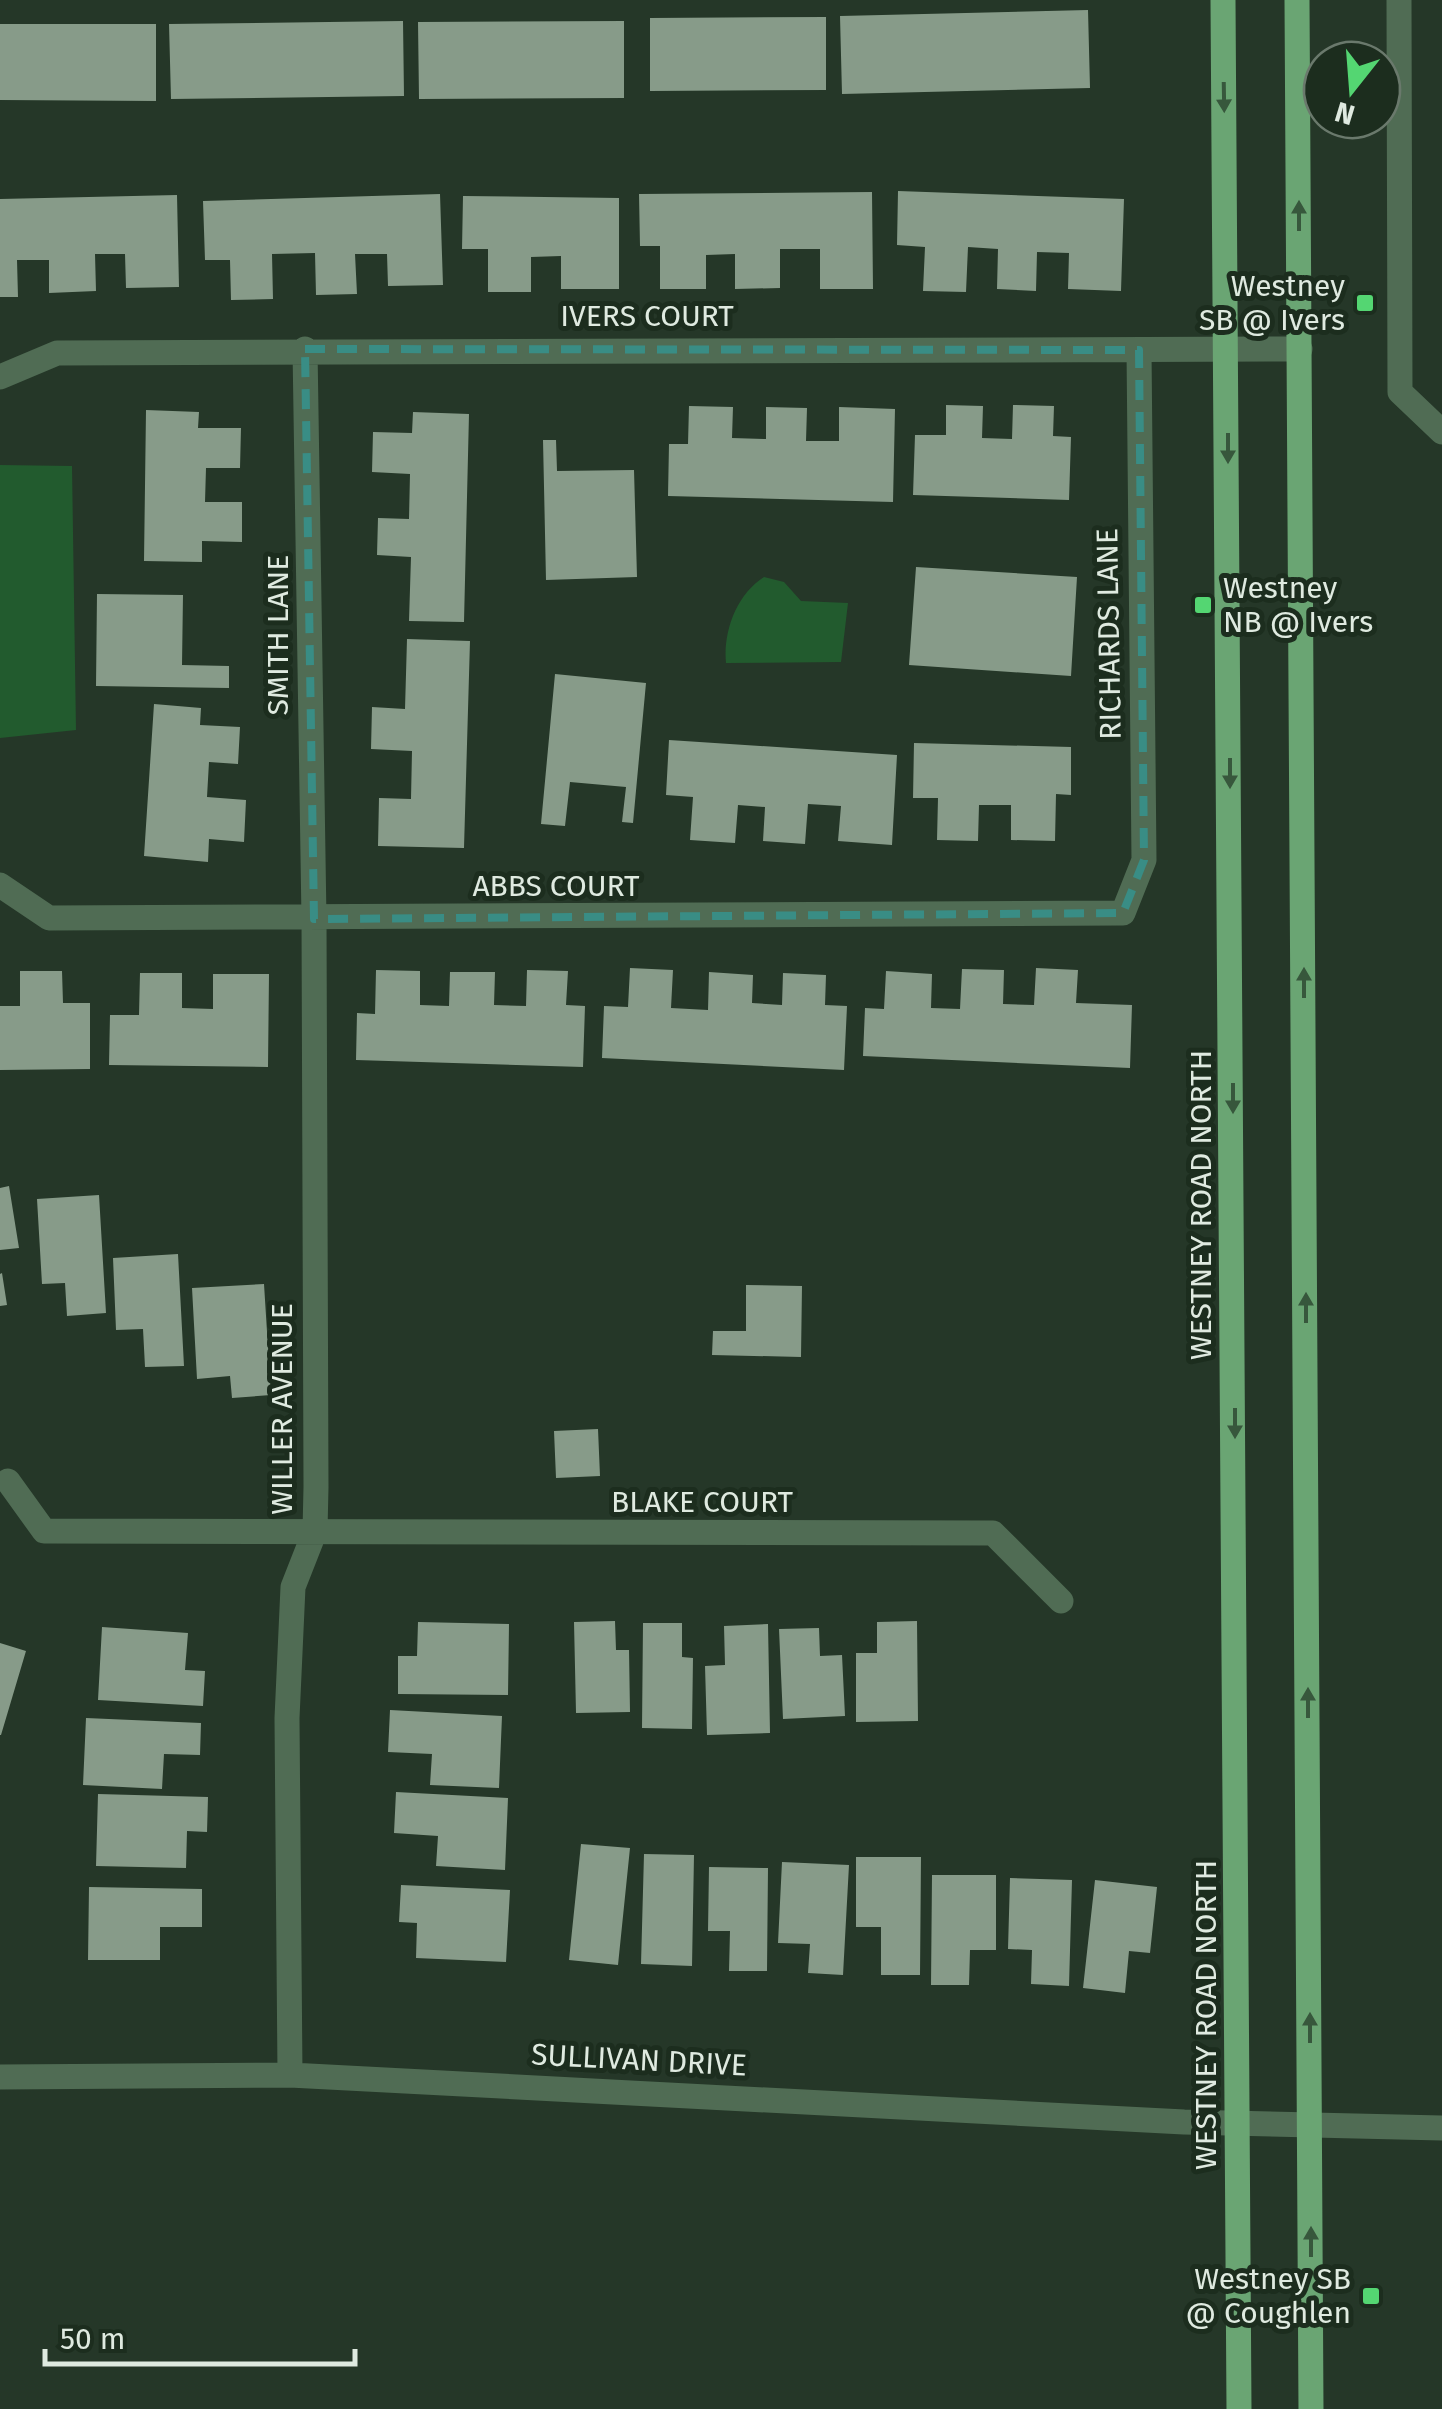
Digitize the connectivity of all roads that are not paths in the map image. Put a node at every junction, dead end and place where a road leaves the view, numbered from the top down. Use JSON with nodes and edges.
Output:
{"nodes":[{"id":1,"x":1223,"y":0,"type":"edge"},
{"id":2,"x":1298,"y":0,"type":"edge"},
{"id":3,"x":1398,"y":0,"type":"edge"},
{"id":4,"x":1300,"y":349,"type":"junction"},
{"id":5,"x":305,"y":350,"type":"junction"},
{"id":6,"x":1139,"y":350,"type":"junction"},
{"id":7,"x":1227,"y":350,"type":"junction"},
{"id":8,"x":0,"y":378,"type":"edge"},
{"id":9,"x":1442,"y":432,"type":"edge"},
{"id":10,"x":0,"y":885,"type":"edge"},
{"id":11,"x":1123,"y":913,"type":"joint"},
{"id":12,"x":314,"y":920,"type":"junction"},
{"id":13,"x":8,"y":1480,"type":"dead end"},
{"id":14,"x":315,"y":1531,"type":"junction"},
{"id":15,"x":1061,"y":1601,"type":"dead end"},
{"id":16,"x":290,"y":2074,"type":"junction"},
{"id":17,"x":0,"y":2077,"type":"edge"},
{"id":18,"x":1238,"y":2124,"type":"junction"},
{"id":19,"x":1310,"y":2126,"type":"junction"},
{"id":20,"x":1442,"y":2128,"type":"edge"},
{"id":21,"x":1239,"y":2409,"type":"edge"},
{"id":22,"x":1312,"y":2409,"type":"edge"}],
"edges":[{"from":1,"to":7,"type":"main road","name":"WESTNEY ROAD NORTH","one_way":true},
{"from":4,"to":2,"type":"main road","one_way":true},
{"from":3,"to":9,"type":"street"},
{"from":4,"to":7,"type":"street","name":"IVERS COURT"},
{"from":19,"to":4,"type":"main road","one_way":true},
{"from":5,"to":6,"type":"street","name":"IVERS COURT"},
{"from":5,"to":8,"type":"street","name":"IVERS COURT"},
{"from":5,"to":12,"type":"street","name":"SMITH LANE"},
{"from":6,"to":7,"type":"street","name":"IVERS COURT"},
{"from":6,"to":11,"type":"street","name":"RICHARDS LANE"},
{"from":7,"to":18,"type":"main road","name":"WESTNEY ROAD NORTH","one_way":true},
{"from":10,"to":12,"type":"street","name":"ABBS COURT"},
{"from":11,"to":12,"type":"street","name":"ABBS COURT"},
{"from":12,"to":14,"type":"street","name":"WILLER AVENUE"},
{"from":13,"to":14,"type":"street","name":"BLAKE COURT"},
{"from":14,"to":15,"type":"street","name":"BLAKE COURT"},
{"from":14,"to":16,"type":"street","name":"WILLER AVENUE"},
{"from":16,"to":17,"type":"street","name":"SULLIVAN DRIVE"},
{"from":16,"to":18,"type":"street","name":"SULLIVAN DRIVE"},
{"from":18,"to":19,"type":"street","name":"SULLIVAN DRIVE"},
{"from":18,"to":21,"type":"main road","name":"WESTNEY ROAD NORTH"},
{"from":19,"to":20,"type":"street","name":"SULLIVAN DRIVE"},
{"from":22,"to":19,"type":"main road","one_way":true}]}
